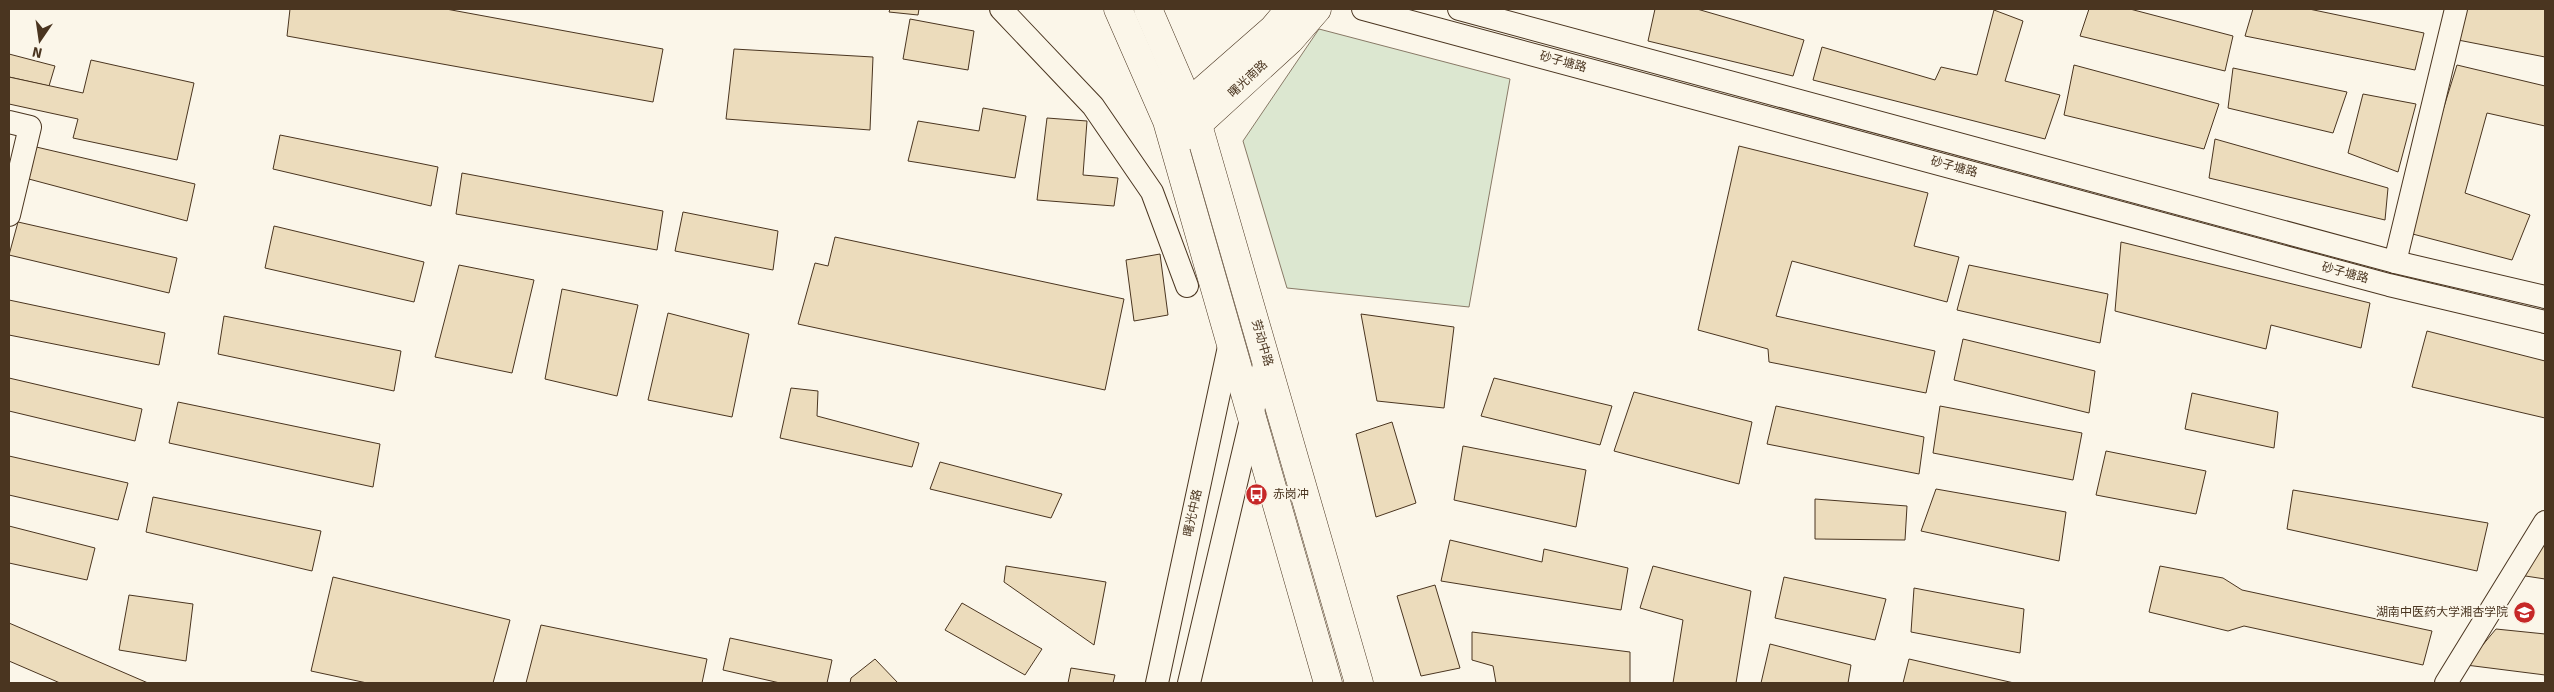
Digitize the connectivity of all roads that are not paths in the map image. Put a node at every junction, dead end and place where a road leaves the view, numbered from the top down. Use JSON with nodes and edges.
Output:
{"nodes":[{"id":1,"x":1001,"y":9,"type":"edge"},
{"id":2,"x":1118,"y":9,"type":"edge"},
{"id":3,"x":1148,"y":9,"type":"edge"},
{"id":4,"x":1290,"y":9,"type":"edge"},
{"id":5,"x":1318,"y":9,"type":"edge"},
{"id":6,"x":1363,"y":9,"type":"edge"},
{"id":7,"x":1459,"y":9,"type":"edge"},
{"id":8,"x":2456,"y":9,"type":"edge"},
{"id":9,"x":1194,"y":114,"type":"junction"},
{"id":10,"x":9,"y":122,"type":"edge"},
{"id":11,"x":1171,"y":133,"type":"junction"},
{"id":12,"x":9,"y":215,"type":"edge"},
{"id":13,"x":2395,"y":262,"type":"junction"},
{"id":14,"x":1187,"y":286,"type":"dead end"},
{"id":15,"x":2545,"y":298,"type":"edge"},
{"id":16,"x":2545,"y":322,"type":"edge"},
{"id":17,"x":1230,"y":342,"type":"junction"},
{"id":18,"x":1266,"y":356,"type":"junction"},
{"id":19,"x":1251,"y":413,"type":"junction"},
{"id":20,"x":2545,"y":522,"type":"edge"},
{"id":21,"x":1157,"y":683,"type":"edge"},
{"id":22,"x":1189,"y":683,"type":"edge"},
{"id":23,"x":1328,"y":683,"type":"edge"},
{"id":24,"x":1360,"y":683,"type":"edge"},
{"id":25,"x":2446,"y":683,"type":"edge"}],
"edges":[{"from":1,"to":14,"type":"street"},
{"from":2,"to":11,"type":"main road"},
{"from":3,"to":9,"type":"main road","name":"劳动中路"},
{"from":4,"to":9,"type":"main road","name":"曙光南路"},
{"from":5,"to":9,"type":"main road","name":"曙光南路"},
{"from":6,"to":16,"type":"street","name":"砂子塘路"},
{"from":7,"to":13,"type":"street","name":"砂子塘路"},
{"from":8,"to":13,"type":"street"},
{"from":9,"to":11,"type":"main road","name":"曙光南路"},
{"from":9,"to":18,"type":"main road","name":"劳动中路"},
{"from":10,"to":12,"type":"street"},
{"from":11,"to":17,"type":"main road"},
{"from":13,"to":15,"type":"street","name":"砂子塘路"},
{"from":17,"to":19,"type":"main road"},
{"from":17,"to":21,"type":"street","name":"曙光中路"},
{"from":18,"to":19,"type":"street"},
{"from":18,"to":24,"type":"main road","name":"劳动中路"},
{"from":19,"to":22,"type":"street"},
{"from":19,"to":23,"type":"main road"},
{"from":20,"to":25,"type":"street"}]}
